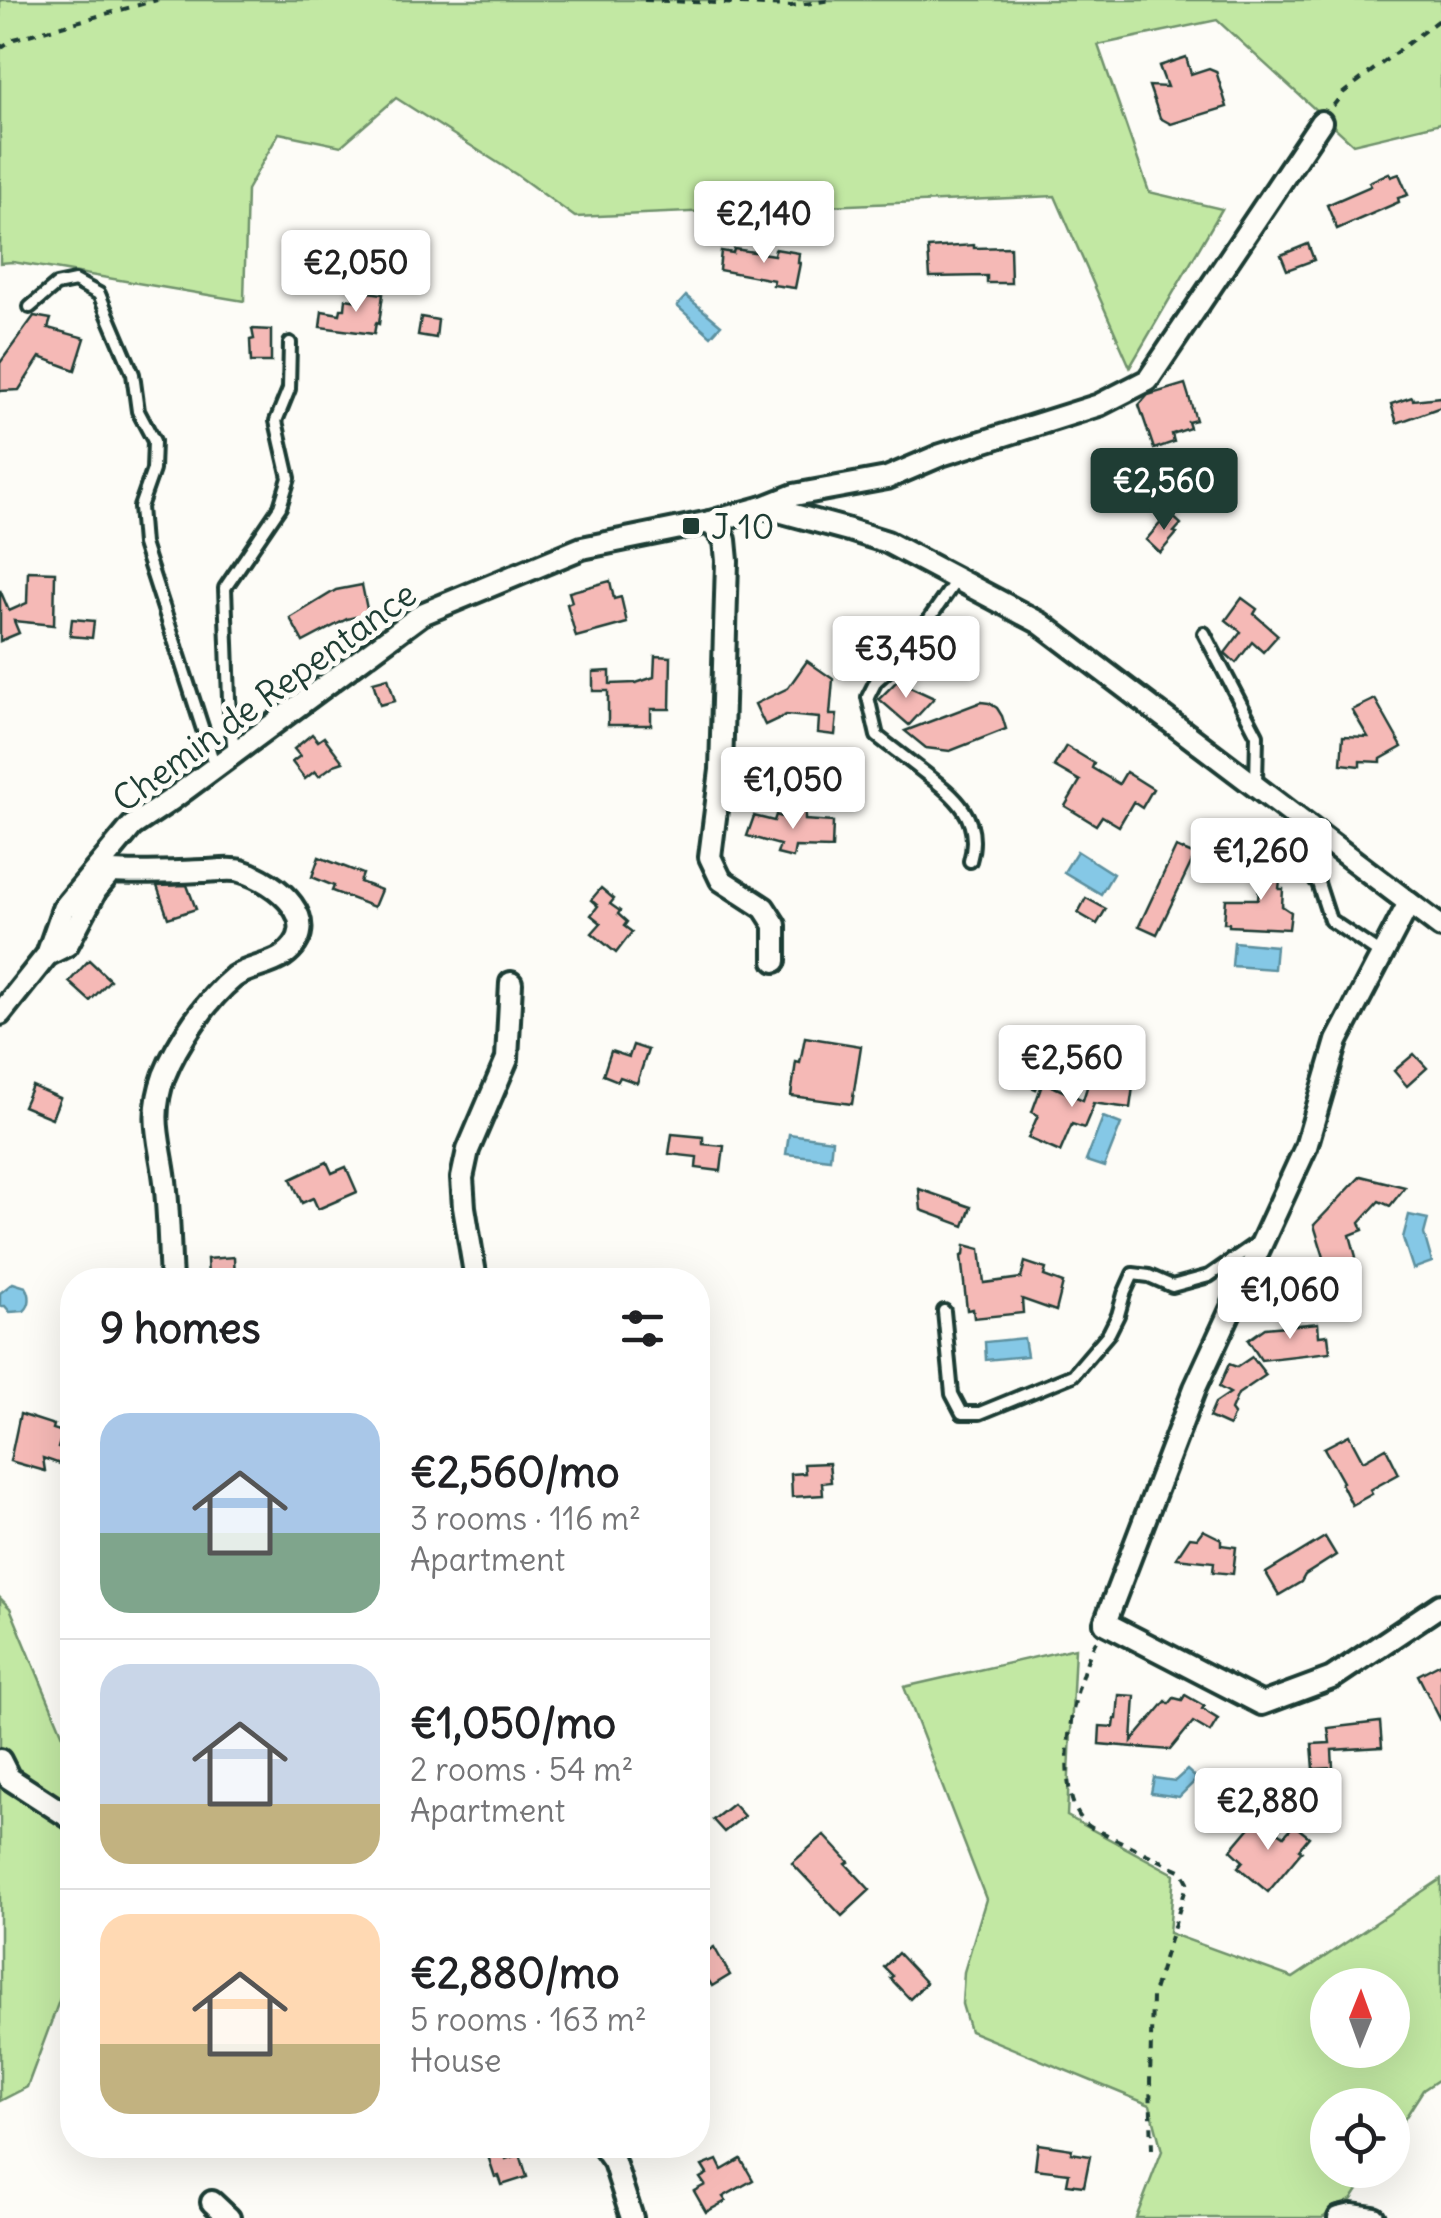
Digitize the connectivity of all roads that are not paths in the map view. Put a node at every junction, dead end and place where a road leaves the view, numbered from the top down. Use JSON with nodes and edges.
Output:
{"nodes":[{"id":1,"x":1321,"y":122,"type":"road end"},
{"id":2,"x":30,"y":308,"type":"dead end"},
{"id":3,"x":290,"y":342,"type":"dead end"},
{"id":4,"x":764,"y":508,"type":"junction"},
{"id":5,"x":710,"y":522,"type":"junction"},
{"id":6,"x":957,"y":578,"type":"junction"},
{"id":7,"x":1204,"y":633,"type":"dead end"},
{"id":8,"x":234,"y":754,"type":"junction"},
{"id":9,"x":215,"y":768,"type":"junction"},
{"id":10,"x":1256,"y":787,"type":"junction"},
{"id":11,"x":970,"y":861,"type":"dead end"},
{"id":12,"x":1216,"y":872,"type":"dead end"},
{"id":13,"x":1409,"y":902,"type":"junction"},
{"id":14,"x":1441,"y":927,"type":"edge"},
{"id":15,"x":46,"y":955,"type":"junction"},
{"id":16,"x":1382,"y":955,"type":"junction"},
{"id":17,"x":775,"y":961,"type":"dead end"},
{"id":18,"x":511,"y":983,"type":"dead end"},
{"id":19,"x":0,"y":1014,"type":"edge"},
{"id":20,"x":1264,"y":1239,"type":"junction"},
{"id":21,"x":170,"y":1268,"type":"edge"},
{"id":22,"x":474,"y":1268,"type":"edge"},
{"id":23,"x":944,"y":1311,"type":"dead end"},
{"id":24,"x":1441,"y":1606,"type":"edge"},
{"id":25,"x":0,"y":1760,"type":"edge"},
{"id":26,"x":60,"y":1811,"type":"edge"},
{"id":27,"x":611,"y":2158,"type":"edge"},
{"id":28,"x":212,"y":2202,"type":"dead end"},
{"id":29,"x":229,"y":2218,"type":"edge"},
{"id":30,"x":632,"y":2218,"type":"edge"},
{"id":31,"x":1339,"y":2218,"type":"edge"},
{"id":32,"x":1374,"y":2218,"type":"edge"}],
"edges":[{"from":1,"to":4,"type":"street","name":"Chemin de Repentance"},
{"from":2,"to":9,"type":"lane"},
{"from":3,"to":8,"type":"lane"},
{"from":4,"to":5,"type":"street","name":"Chemin de Repentance"},
{"from":4,"to":6,"type":"street"},
{"from":5,"to":8,"type":"street","name":"Chemin de Repentance"},
{"from":5,"to":17,"type":"street"},
{"from":6,"to":10,"type":"street"},
{"from":6,"to":11,"type":"lane"},
{"from":7,"to":10,"type":"lane"},
{"from":8,"to":9,"type":"street","name":"Chemin de Repentance"},
{"from":9,"to":15,"type":"street","name":"Chemin de Repentance"},
{"from":10,"to":13,"type":"street"},
{"from":12,"to":16,"type":"lane"},
{"from":13,"to":14,"type":"street"},
{"from":13,"to":16,"type":"street"},
{"from":15,"to":19,"type":"street","name":"Chemin de Repentance"},
{"from":15,"to":21,"type":"street"},
{"from":16,"to":20,"type":"street"},
{"from":18,"to":22,"type":"street"},
{"from":20,"to":23,"type":"lane"},
{"from":20,"to":24,"type":"street"},
{"from":25,"to":26,"type":"street"},
{"from":27,"to":30,"type":"street"},
{"from":28,"to":29,"type":"street"},
{"from":31,"to":32,"type":"street"}]}
